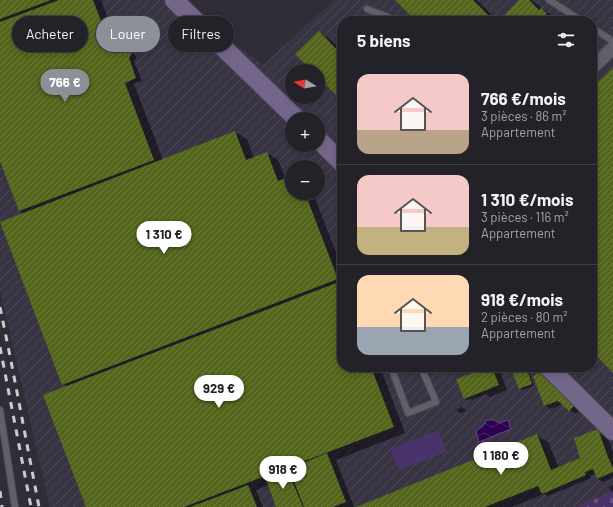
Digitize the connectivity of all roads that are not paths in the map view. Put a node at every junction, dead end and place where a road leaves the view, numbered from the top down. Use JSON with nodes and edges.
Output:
{"nodes":[{"id":1,"x":174,"y":0,"type":"edge"},
{"id":2,"x":549,"y":0,"type":"edge"},
{"id":3,"x":367,"y":9,"type":"dead end"},
{"id":4,"x":385,"y":16,"type":"edge"},
{"id":5,"x":574,"y":16,"type":"edge"},
{"id":6,"x":597,"y":31,"type":"edge"},
{"id":7,"x":613,"y":41,"type":"edge"},
{"id":8,"x":613,"y":48,"type":"edge"},
{"id":9,"x":597,"y":63,"type":"edge"},
{"id":10,"x":290,"y":112,"type":"edge"},
{"id":11,"x":325,"y":146,"type":"edge"},
{"id":12,"x":337,"y":158,"type":"edge"},
{"id":13,"x":393,"y":372,"type":"edge"},
{"id":14,"x":424,"y":372,"type":"edge"},
{"id":15,"x":553,"y":372,"type":"edge"},
{"id":16,"x":0,"y":410,"type":"edge"},
{"id":17,"x":613,"y":431,"type":"edge"},
{"id":18,"x":15,"y":507,"type":"edge"}],
"edges":[{"from":1,"to":10,"type":"main road"},
{"from":2,"to":5,"type":"lane"},
{"from":3,"to":4,"type":"lane"},
{"from":6,"to":7,"type":"lane"},
{"from":8,"to":9,"type":"street"},
{"from":11,"to":12,"type":"main road"},
{"from":13,"to":14,"type":"lane"},
{"from":15,"to":17,"type":"main road"},
{"from":16,"to":18,"type":"lane"}]}
